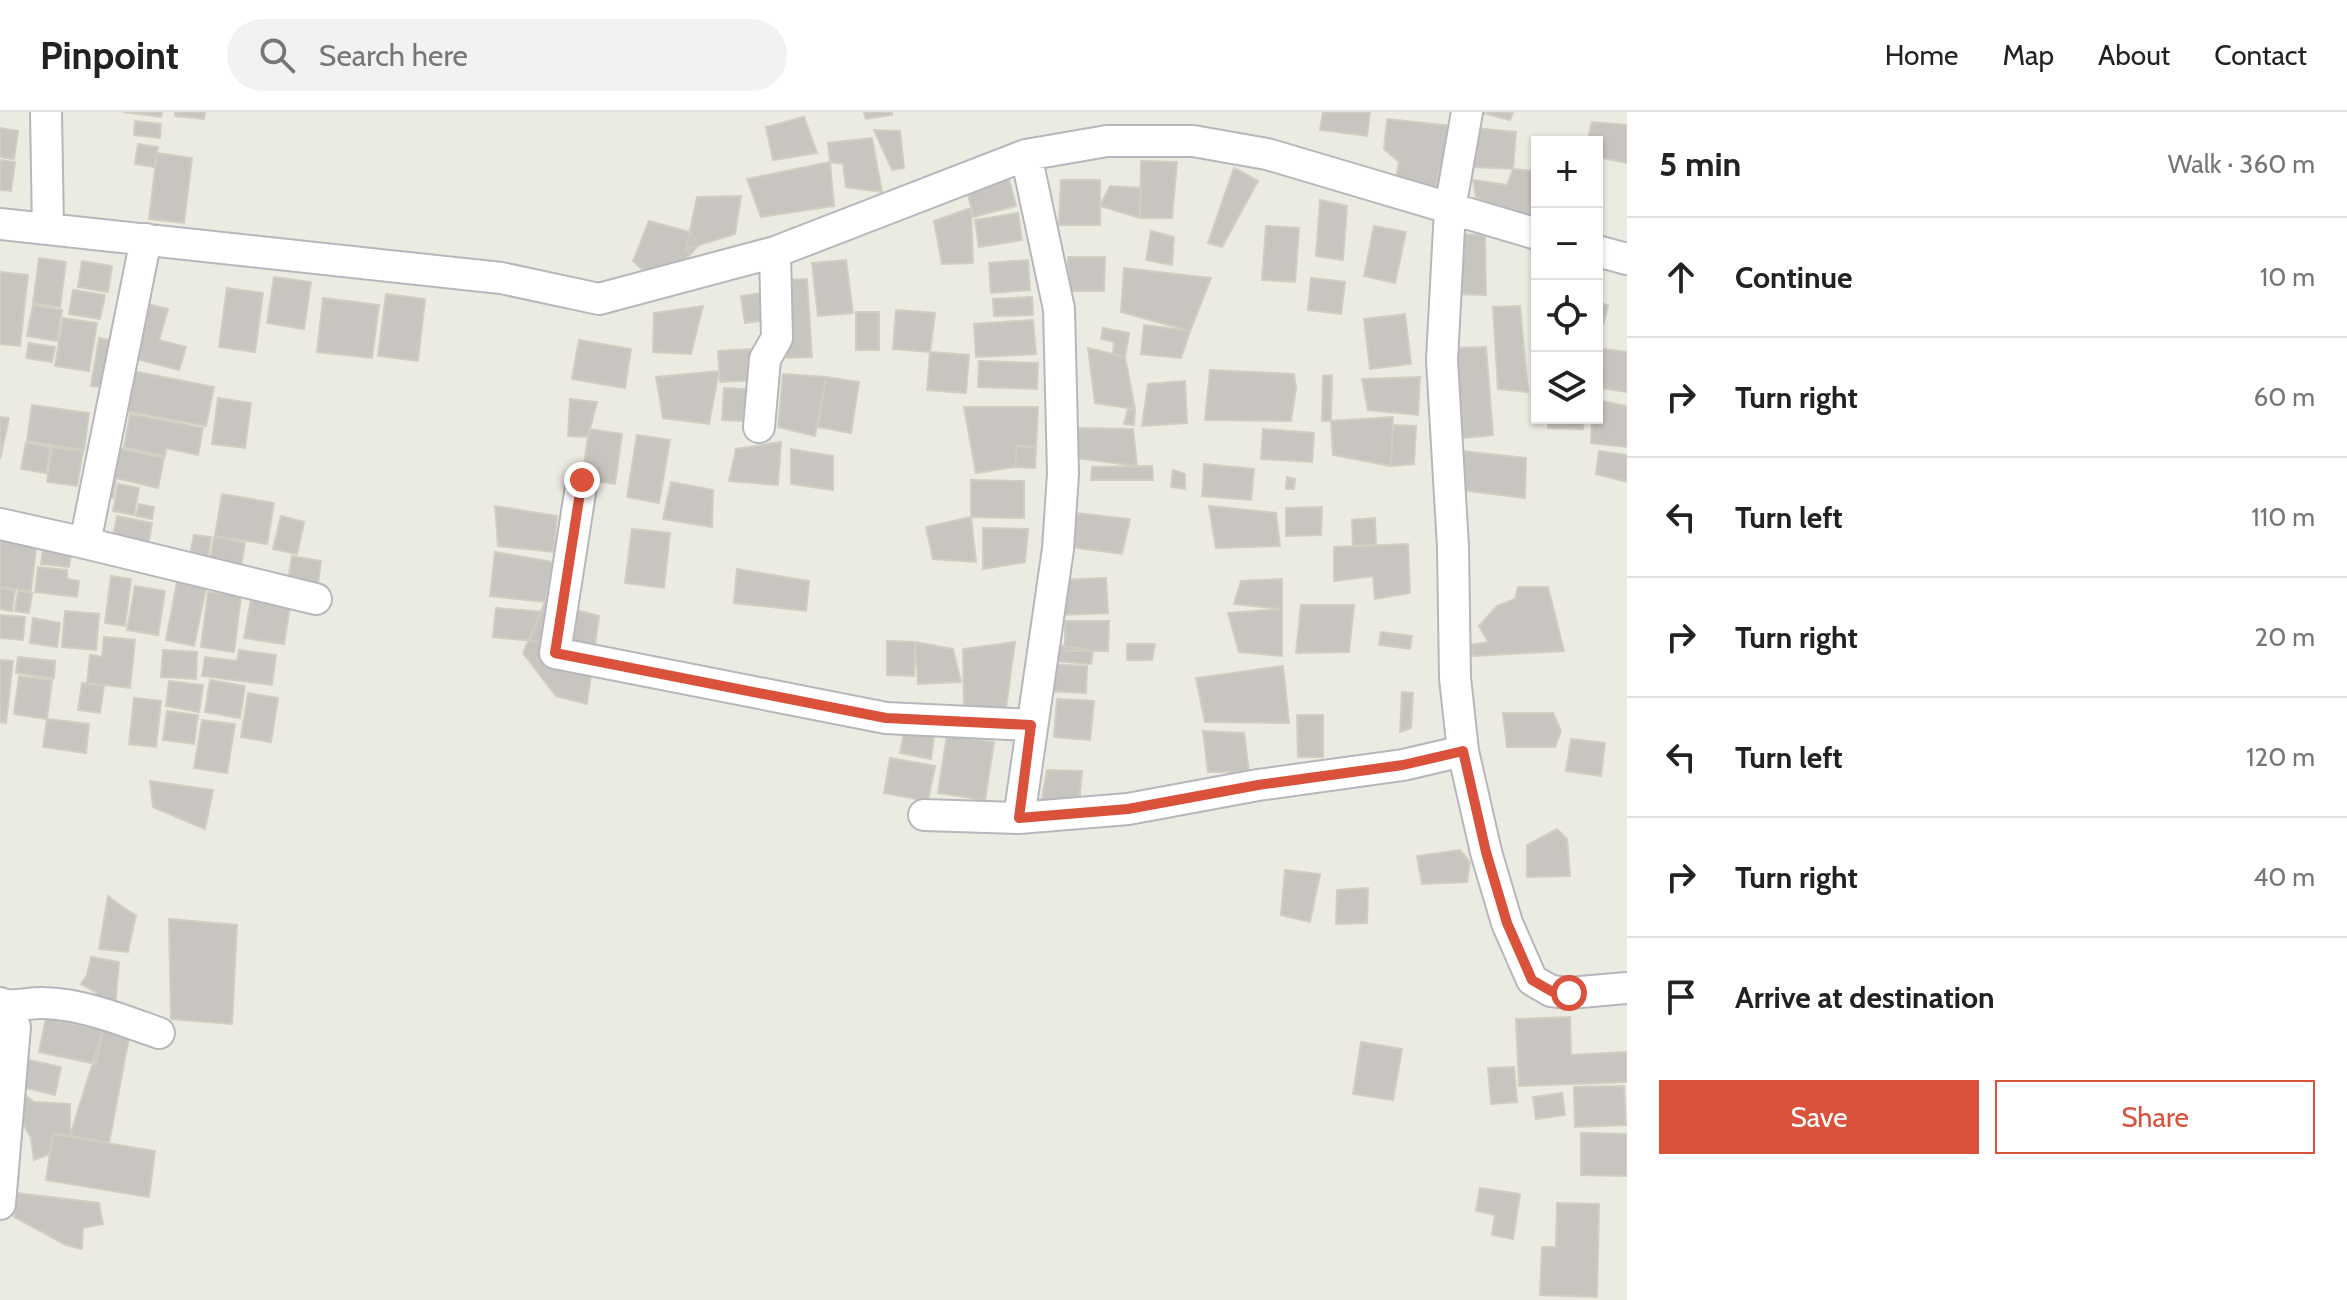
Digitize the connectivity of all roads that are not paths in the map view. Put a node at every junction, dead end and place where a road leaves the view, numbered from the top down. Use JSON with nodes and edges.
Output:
{"nodes":[{"id":1,"x":46,"y":112,"type":"edge"},
{"id":2,"x":1467,"y":112,"type":"edge"},
{"id":3,"x":1026,"y":155,"type":"junction"},
{"id":4,"x":1450,"y":209,"type":"junction"},
{"id":5,"x":0,"y":224,"type":"edge"},
{"id":6,"x":48,"y":229,"type":"junction"},
{"id":7,"x":1531,"y":232,"type":"edge"},
{"id":8,"x":146,"y":239,"type":"junction"},
{"id":9,"x":775,"y":252,"type":"junction"},
{"id":10,"x":1603,"y":253,"type":"edge"},
{"id":11,"x":1627,"y":259,"type":"edge"},
{"id":12,"x":759,"y":427,"type":"dead end"},
{"id":13,"x":582,"y":480,"type":"dead end"},
{"id":14,"x":0,"y":524,"type":"edge"},
{"id":15,"x":85,"y":543,"type":"junction"},
{"id":16,"x":316,"y":599,"type":"dead end"},
{"id":17,"x":1031,"y":725,"type":"junction"},
{"id":18,"x":1463,"y":751,"type":"junction"},
{"id":19,"x":924,"y":815,"type":"dead end"},
{"id":20,"x":1019,"y":818,"type":"junction"},
{"id":21,"x":1627,"y":988,"type":"edge"},
{"id":22,"x":3,"y":1005,"type":"edge"},
{"id":23,"x":159,"y":1033,"type":"dead end"},
{"id":24,"x":0,"y":1204,"type":"edge"}],
"edges":[{"from":1,"to":6,"type":"street"},
{"from":2,"to":4,"type":"street"},
{"from":3,"to":4,"type":"street"},
{"from":3,"to":9,"type":"street"},
{"from":3,"to":17,"type":"street"},
{"from":4,"to":7,"type":"street"},
{"from":4,"to":18,"type":"street"},
{"from":5,"to":6,"type":"street"},
{"from":6,"to":8,"type":"street"},
{"from":8,"to":9,"type":"street"},
{"from":8,"to":15,"type":"street"},
{"from":9,"to":12,"type":"street"},
{"from":10,"to":11,"type":"street"},
{"from":13,"to":17,"type":"street"},
{"from":14,"to":15,"type":"street"},
{"from":15,"to":16,"type":"street"},
{"from":17,"to":20,"type":"street"},
{"from":18,"to":20,"type":"street"},
{"from":18,"to":21,"type":"street"},
{"from":19,"to":20,"type":"street"},
{"from":22,"to":23,"type":"street"},
{"from":22,"to":24,"type":"street"}]}
